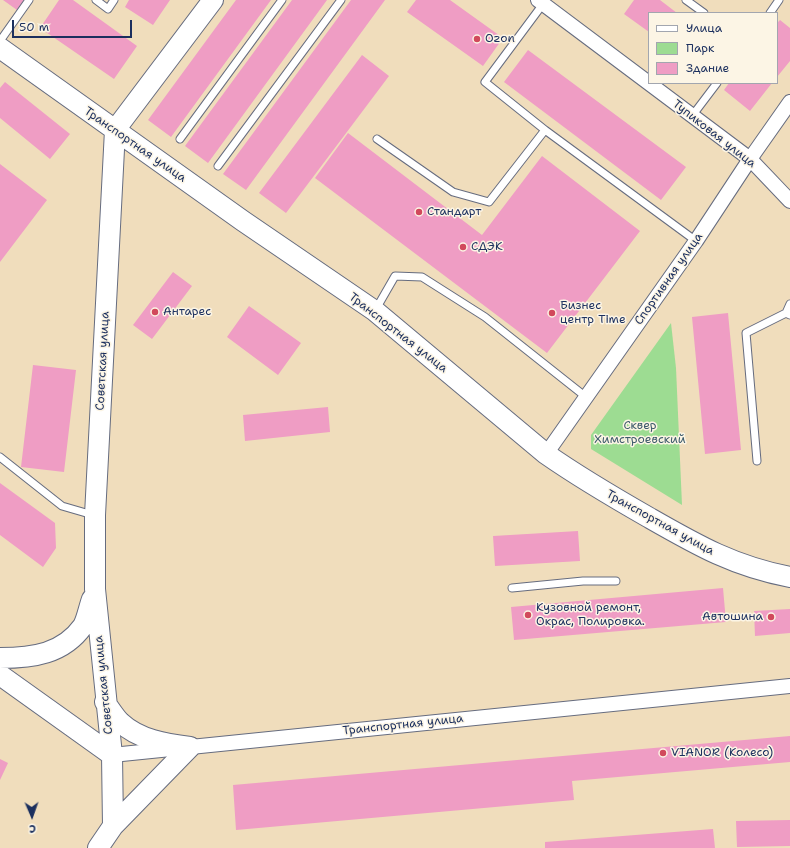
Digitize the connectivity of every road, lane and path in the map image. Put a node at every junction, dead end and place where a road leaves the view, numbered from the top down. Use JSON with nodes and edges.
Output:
{"nodes":[{"id":1,"x":29,"y":0,"type":"edge"},
{"id":2,"x":96,"y":0,"type":"edge"},
{"id":3,"x":114,"y":0,"type":"edge"},
{"id":4,"x":213,"y":0,"type":"edge"},
{"id":5,"x":282,"y":0,"type":"edge"},
{"id":6,"x":341,"y":0,"type":"edge"},
{"id":7,"x":686,"y":0,"type":"edge"},
{"id":8,"x":779,"y":0,"type":"edge"},
{"id":9,"x":540,"y":2,"type":"edge"},
{"id":10,"x":703,"y":12,"type":"edge"},
{"id":11,"x":771,"y":12,"type":"edge"},
{"id":12,"x":0,"y":41,"type":"edge"},
{"id":13,"x":0,"y":48,"type":"edge"},
{"id":14,"x":648,"y":83,"type":"edge"},
{"id":15,"x":649,"y":84,"type":"edge"},
{"id":16,"x":716,"y":84,"type":"edge"},
{"id":17,"x":790,"y":102,"type":"edge"},
{"id":18,"x":692,"y":116,"type":"junction"},
{"id":19,"x":115,"y":130,"type":"junction"},
{"id":20,"x":545,"y":130,"type":"junction"},
{"id":21,"x":180,"y":139,"type":"dead end"},
{"id":22,"x":377,"y":139,"type":"dead end"},
{"id":23,"x":750,"y":159,"type":"junction"},
{"id":24,"x":218,"y":166,"type":"dead end"},
{"id":25,"x":790,"y":201,"type":"edge"},
{"id":26,"x":696,"y":241,"type":"junction"},
{"id":27,"x":790,"y":304,"type":"edge"},
{"id":28,"x":375,"y":311,"type":"junction"},
{"id":29,"x":788,"y":314,"type":"edge"},
{"id":30,"x":586,"y":397,"type":"junction"},
{"id":31,"x":546,"y":454,"type":"junction"},
{"id":32,"x":0,"y":457,"type":"edge"},
{"id":33,"x":757,"y":461,"type":"dead end"},
{"id":34,"x":95,"y":515,"type":"junction"},
{"id":35,"x":790,"y":577,"type":"edge"},
{"id":36,"x":616,"y":581,"type":"dead end"},
{"id":37,"x":512,"y":588,"type":"dead end"},
{"id":38,"x":95,"y":590,"type":"junction"},
{"id":39,"x":0,"y":658,"type":"edge"},
{"id":40,"x":0,"y":675,"type":"edge"},
{"id":41,"x":790,"y":686,"type":"edge"},
{"id":42,"x":105,"y":702,"type":"junction"},
{"id":43,"x":190,"y":747,"type":"junction"},
{"id":44,"x":112,"y":755,"type":"junction"},
{"id":45,"x":113,"y":826,"type":"junction"},
{"id":46,"x":98,"y":848,"type":"edge"}],
"edges":[{"from":1,"to":12,"type":"lane"},
{"from":2,"to":3,"type":"lane"},
{"from":4,"to":19,"type":"street"},
{"from":5,"to":21,"type":"lane"},
{"from":6,"to":24,"type":"lane"},
{"from":7,"to":10,"type":"lane"},
{"from":8,"to":11,"type":"lane"},
{"from":9,"to":14,"type":"street","name":"Тупиковая улица"},
{"from":9,"to":20,"type":"lane"},
{"from":13,"to":19,"type":"street","name":"Транспортная улица"},
{"from":15,"to":18,"type":"street","name":"Тупиковая улица"},
{"from":16,"to":18,"type":"lane"},
{"from":17,"to":23,"type":"street","name":"Спортивная улица"},
{"from":18,"to":23,"type":"street","name":"Тупиковая улица"},
{"from":19,"to":28,"type":"street","name":"Транспортная улица"},
{"from":19,"to":34,"type":"street","name":"Советская улица"},
{"from":20,"to":22,"type":"lane"},
{"from":20,"to":26,"type":"lane"},
{"from":23,"to":25,"type":"street","name":"Тупиковая улица"},
{"from":23,"to":26,"type":"street","name":"Спортивная улица"},
{"from":26,"to":30,"type":"street","name":"Спортивная улица"},
{"from":27,"to":29,"type":"lane"},
{"from":28,"to":30,"type":"lane"},
{"from":28,"to":31,"type":"street","name":"Транспортная улица"},
{"from":29,"to":33,"type":"lane"},
{"from":30,"to":31,"type":"street","name":"Спортивная улица"},
{"from":31,"to":35,"type":"street","name":"Транспортная улица"},
{"from":32,"to":34,"type":"lane"},
{"from":34,"to":38,"type":"street","name":"Советская улица"},
{"from":36,"to":37,"type":"lane"},
{"from":38,"to":39,"type":"street"},
{"from":38,"to":42,"type":"street","name":"Советская улица"},
{"from":40,"to":44,"type":"street"},
{"from":41,"to":43,"type":"street","name":"Транспортная улица"},
{"from":42,"to":43,"type":"street"},
{"from":42,"to":44,"type":"street","name":"Советская улица"},
{"from":43,"to":44,"type":"street","name":"Транспортная улица"},
{"from":43,"to":45,"type":"street"},
{"from":44,"to":45,"type":"street","name":"Советская улица"},
{"from":45,"to":46,"type":"street"}]}
